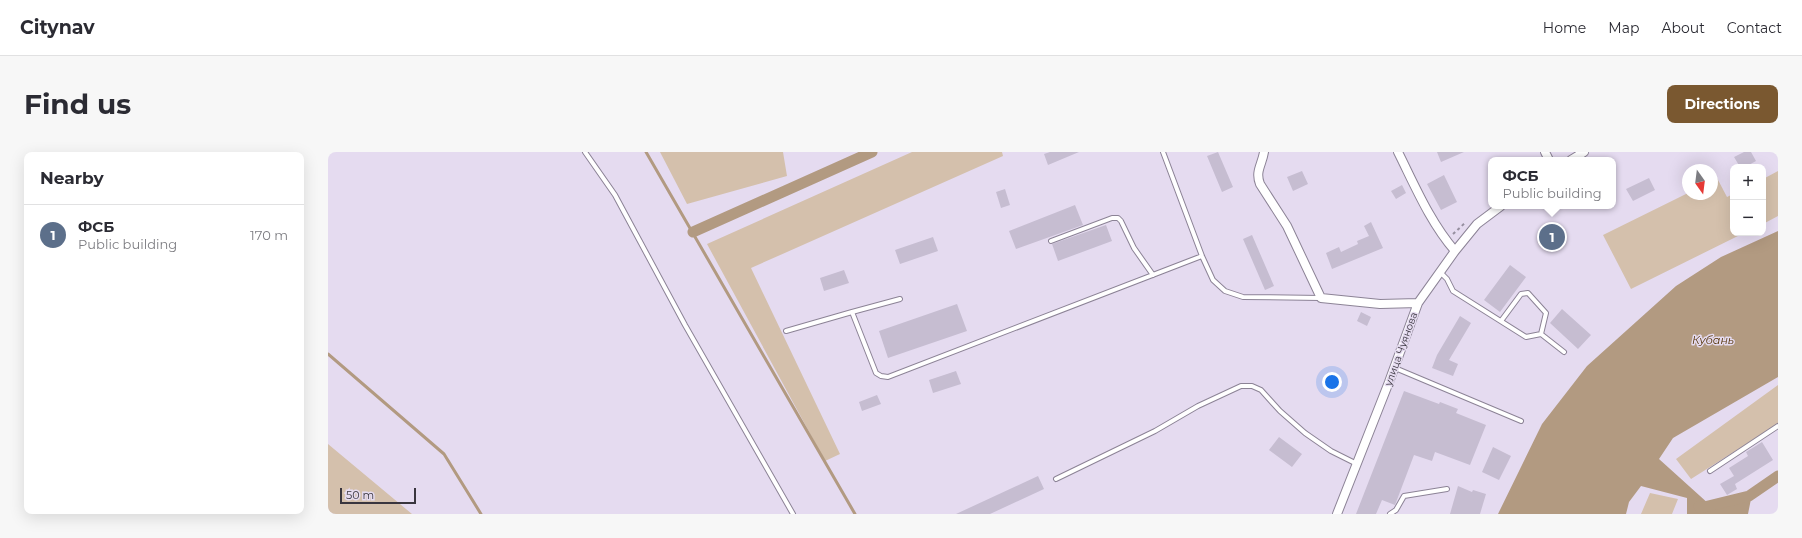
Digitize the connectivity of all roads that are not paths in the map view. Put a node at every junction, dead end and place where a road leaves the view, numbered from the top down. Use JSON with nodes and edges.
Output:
{"nodes":[{"id":1,"x":585,"y":152,"type":"edge"},
{"id":2,"x":1163,"y":152,"type":"edge"},
{"id":3,"x":1264,"y":152,"type":"edge"},
{"id":4,"x":1398,"y":152,"type":"edge"},
{"id":5,"x":1497,"y":209,"type":"edge"},
{"id":6,"x":1051,"y":241,"type":"dead end"},
{"id":7,"x":1455,"y":251,"type":"junction"},
{"id":8,"x":1202,"y":256,"type":"junction"},
{"id":9,"x":1439,"y":271,"type":"junction"},
{"id":10,"x":1153,"y":275,"type":"junction"},
{"id":11,"x":1321,"y":298,"type":"junction"},
{"id":12,"x":900,"y":299,"type":"dead end"},
{"id":13,"x":1418,"y":302,"type":"junction"},
{"id":14,"x":852,"y":312,"type":"junction"},
{"id":15,"x":1500,"y":321,"type":"junction"},
{"id":16,"x":786,"y":331,"type":"dead end"},
{"id":17,"x":1541,"y":334,"type":"junction"},
{"id":18,"x":1564,"y":352,"type":"dead end"},
{"id":19,"x":1394,"y":368,"type":"junction"},
{"id":20,"x":1521,"y":421,"type":"dead end"},
{"id":21,"x":1778,"y":426,"type":"edge"},
{"id":22,"x":1357,"y":464,"type":"junction"},
{"id":23,"x":1710,"y":471,"type":"dead end"},
{"id":24,"x":1056,"y":479,"type":"dead end"},
{"id":25,"x":1447,"y":489,"type":"dead end"},
{"id":26,"x":793,"y":514,"type":"edge"},
{"id":27,"x":1337,"y":514,"type":"edge"},
{"id":28,"x":1390,"y":514,"type":"edge"}],
"edges":[{"from":1,"to":26,"type":"lane"},
{"from":2,"to":8,"type":"lane"},
{"from":3,"to":11,"type":"street"},
{"from":4,"to":7,"type":"street"},
{"from":5,"to":7,"type":"street","name":"улица Чуянова"},
{"from":6,"to":10,"type":"lane"},
{"from":7,"to":9,"type":"street","name":"улица Чуянова"},
{"from":8,"to":10,"type":"lane"},
{"from":8,"to":11,"type":"lane"},
{"from":9,"to":13,"type":"street","name":"улица Чуянова"},
{"from":9,"to":15,"type":"lane"},
{"from":10,"to":14,"type":"lane"},
{"from":11,"to":13,"type":"street"},
{"from":12,"to":14,"type":"lane"},
{"from":13,"to":19,"type":"street","name":"улица Чуянова"},
{"from":14,"to":16,"type":"lane"},
{"from":15,"to":17,"type":"lane"},
{"from":15,"to":17,"type":"lane"},
{"from":17,"to":18,"type":"lane"},
{"from":19,"to":20,"type":"lane"},
{"from":19,"to":22,"type":"street","name":"улица Чуянова"},
{"from":21,"to":23,"type":"lane"},
{"from":22,"to":24,"type":"lane"},
{"from":22,"to":27,"type":"street","name":"улица Чуянова"},
{"from":25,"to":28,"type":"lane"}]}
